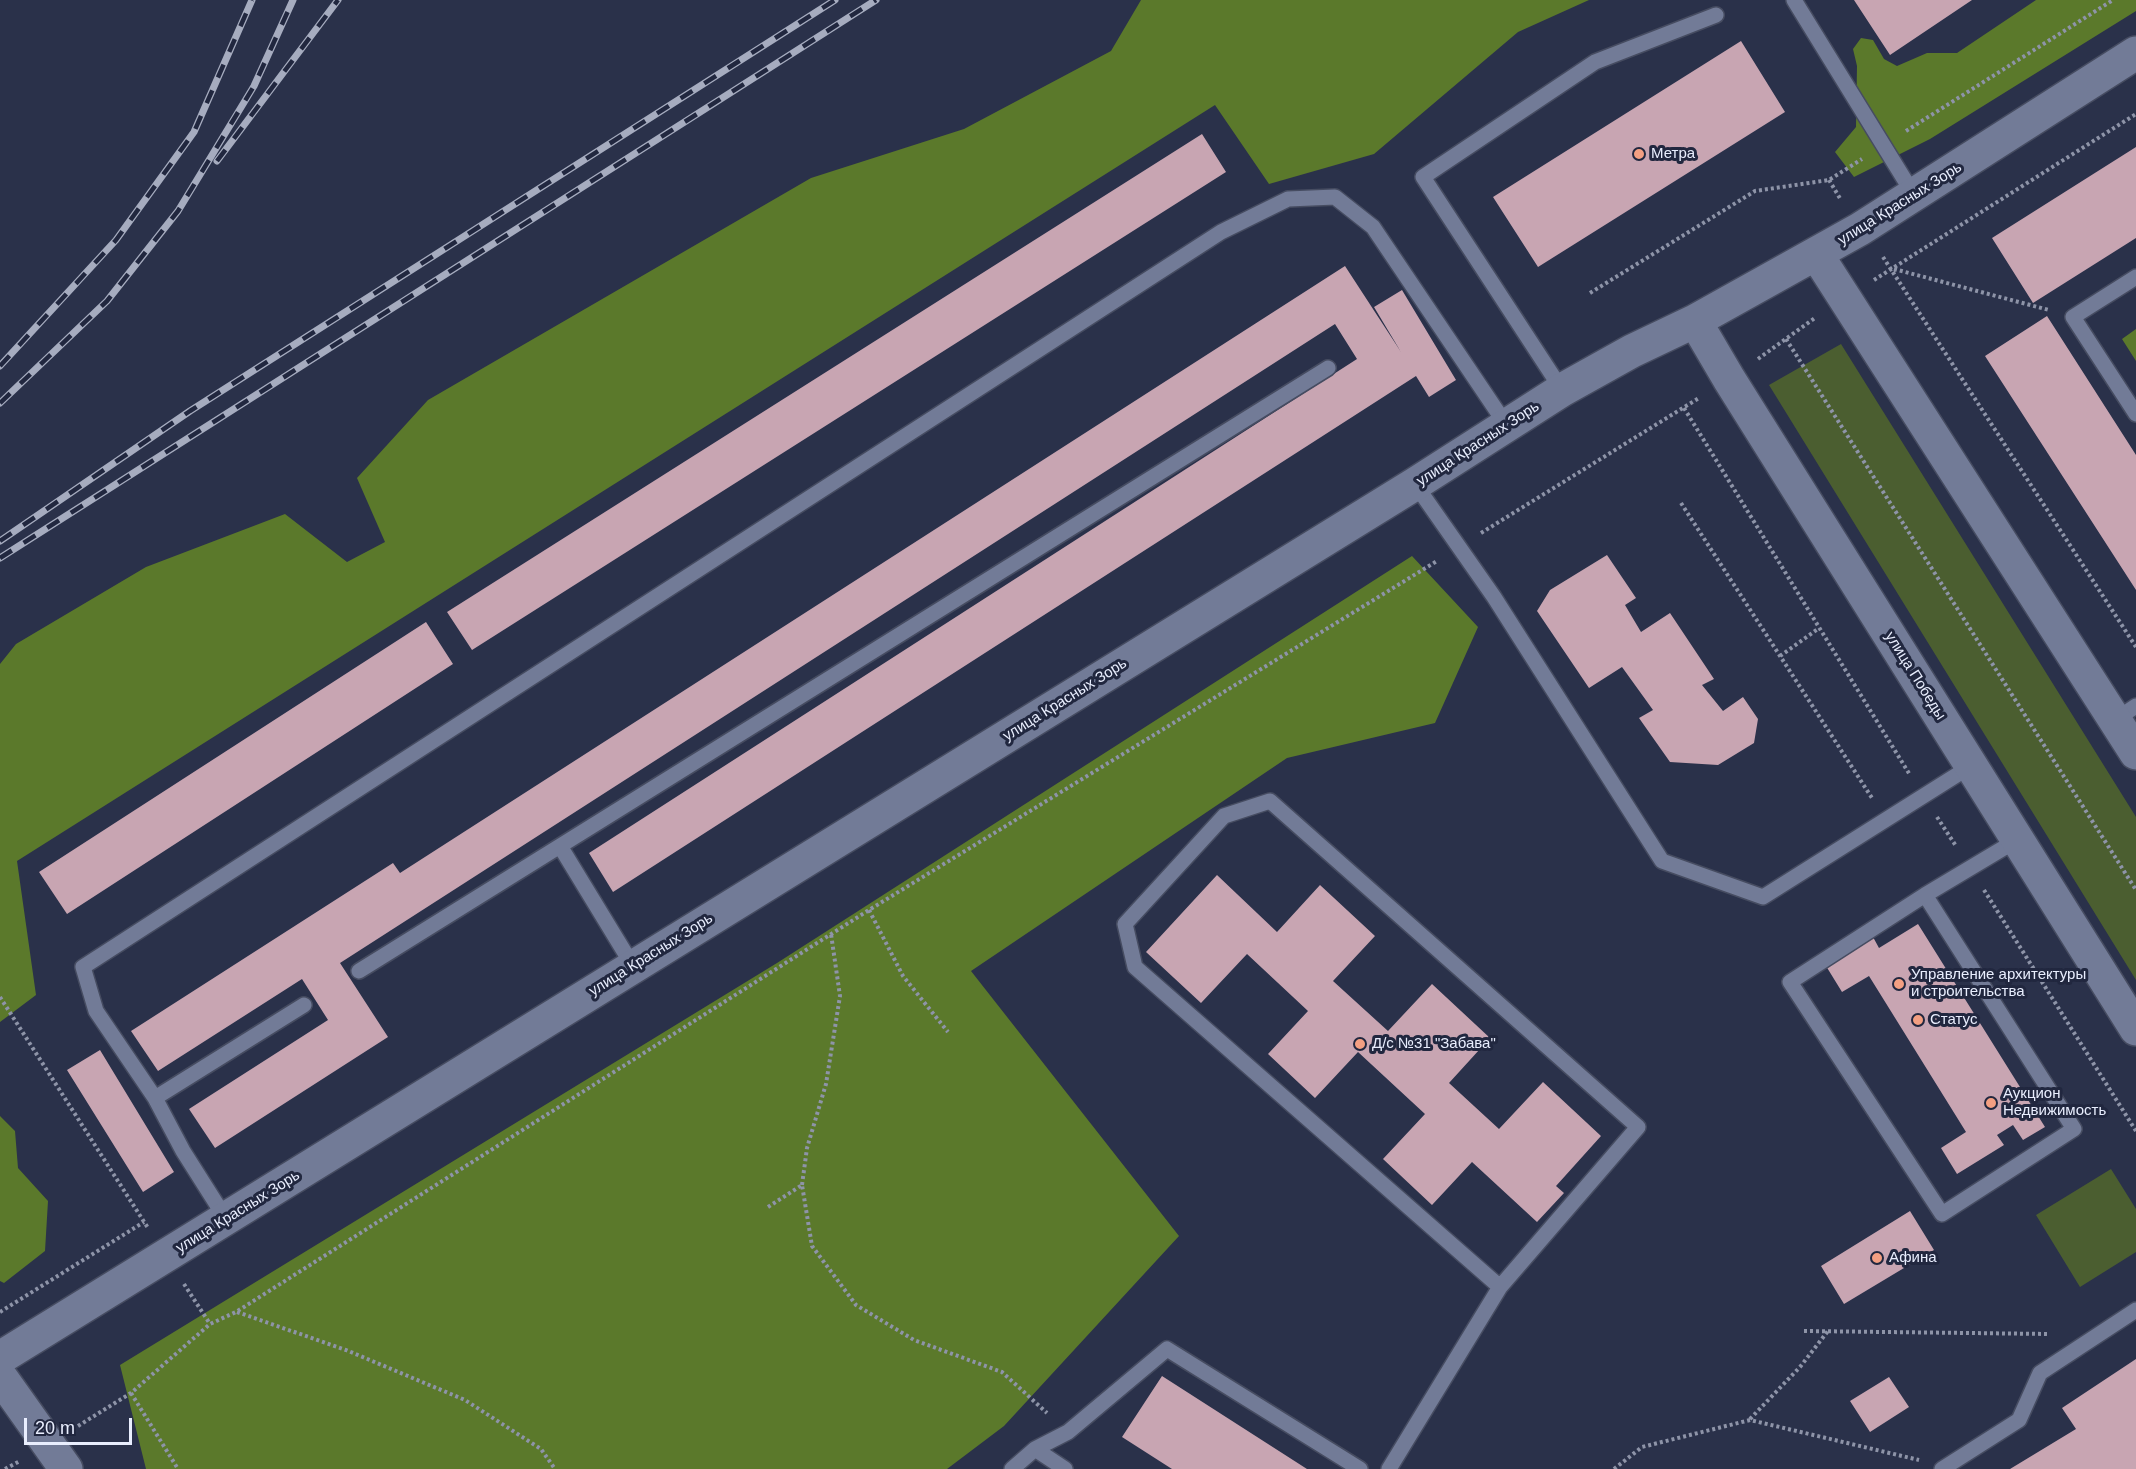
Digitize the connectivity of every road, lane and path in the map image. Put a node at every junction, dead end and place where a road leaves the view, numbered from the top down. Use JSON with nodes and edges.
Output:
{"nodes":[{"id":1,"x":1794,"y":0,"type":"edge"},
{"id":2,"x":1716,"y":15,"type":"dead end"},
{"id":3,"x":2136,"y":53,"type":"edge"},
{"id":4,"x":2136,"y":114,"type":"edge"},
{"id":5,"x":1829,"y":180,"type":"dead end"},
{"id":6,"x":1914,"y":195,"type":"junction"},
{"id":7,"x":1860,"y":230,"type":"junction"},
{"id":8,"x":1817,"y":255,"type":"junction"},
{"id":9,"x":1893,"y":268,"type":"junction"},
{"id":10,"x":2136,"y":277,"type":"edge"},
{"id":11,"x":1846,"y":298,"type":"junction"},
{"id":12,"x":2073,"y":317,"type":"junction"},
{"id":13,"x":1695,"y":321,"type":"junction"},
{"id":14,"x":1786,"y":339,"type":"junction"},
{"id":15,"x":1328,"y":368,"type":"dead end"},
{"id":16,"x":1729,"y":379,"type":"junction"},
{"id":17,"x":1562,"y":390,"type":"junction"},
{"id":18,"x":1684,"y":408,"type":"junction"},
{"id":19,"x":2136,"y":414,"type":"edge"},
{"id":20,"x":1507,"y":426,"type":"junction"},
{"id":21,"x":1415,"y":484,"type":"junction"},
{"id":22,"x":1681,"y":503,"type":"dead end"},
{"id":23,"x":1459,"y":547,"type":"junction"},
{"id":24,"x":1819,"y":628,"type":"junction"},
{"id":25,"x":2136,"y":647,"type":"edge"},
{"id":26,"x":1780,"y":656,"type":"junction"},
{"id":27,"x":2125,"y":713,"type":"edge"},
{"id":28,"x":2136,"y":753,"type":"edge"},
{"id":29,"x":1971,"y":766,"type":"junction"},
{"id":30,"x":1924,"y":797,"type":"junction"},
{"id":31,"x":1887,"y":821,"type":"junction"},
{"id":32,"x":2018,"y":840,"type":"junction"},
{"id":33,"x":560,"y":846,"type":"junction"},
{"id":34,"x":1970,"y":868,"type":"junction"},
{"id":35,"x":2136,"y":890,"type":"edge"},
{"id":36,"x":1924,"y":895,"type":"junction"},
{"id":37,"x":869,"y":910,"type":"junction"},
{"id":38,"x":831,"y":934,"type":"junction"},
{"id":39,"x":633,"y":966,"type":"junction"},
{"id":40,"x":359,"y":971,"type":"dead end"},
{"id":41,"x":0,"y":997,"type":"edge"},
{"id":42,"x":304,"y":1005,"type":"dead end"},
{"id":43,"x":2136,"y":1029,"type":"edge"},
{"id":44,"x":948,"y":1032,"type":"dead end"},
{"id":45,"x":154,"y":1098,"type":"junction"},
{"id":46,"x":2136,"y":1131,"type":"edge"},
{"id":47,"x":802,"y":1185,"type":"junction"},
{"id":48,"x":768,"y":1207,"type":"dead end"},
{"id":49,"x":226,"y":1219,"type":"junction"},
{"id":50,"x":144,"y":1222,"type":"junction"},
{"id":51,"x":166,"y":1257,"type":"junction"},
{"id":52,"x":1500,"y":1287,"type":"junction"},
{"id":53,"x":2136,"y":1310,"type":"edge"},
{"id":54,"x":0,"y":1312,"type":"edge"},
{"id":55,"x":236,"y":1312,"type":"junction"},
{"id":56,"x":210,"y":1324,"type":"junction"},
{"id":57,"x":1804,"y":1331,"type":"dead end"},
{"id":58,"x":1828,"y":1331,"type":"junction"},
{"id":59,"x":2099,"y":1334,"type":"junction"},
{"id":60,"x":0,"y":1358,"type":"edge"},
{"id":61,"x":0,"y":1376,"type":"edge"},
{"id":62,"x":131,"y":1393,"type":"junction"},
{"id":63,"x":1750,"y":1420,"type":"junction"},
{"id":64,"x":1068,"y":1432,"type":"junction"},
{"id":65,"x":1035,"y":1449,"type":"junction"},
{"id":66,"x":58,"y":1456,"type":"edge"},
{"id":67,"x":1944,"y":1468,"type":"edge"},
{"id":68,"x":5,"y":1469,"type":"edge"},
{"id":69,"x":178,"y":1469,"type":"edge"},
{"id":70,"x":555,"y":1469,"type":"edge"},
{"id":71,"x":1012,"y":1469,"type":"edge"},
{"id":72,"x":1065,"y":1469,"type":"edge"},
{"id":73,"x":1360,"y":1469,"type":"edge"},
{"id":74,"x":1389,"y":1469,"type":"edge"},
{"id":75,"x":1614,"y":1469,"type":"edge"}],
"edges":[{"from":1,"to":6,"type":"lane"},
{"from":2,"to":17,"type":"lane"},
{"from":3,"to":6,"type":"street","name":"улица Красных Зорь"},
{"from":4,"to":9,"type":"path"},
{"from":5,"to":7,"type":"path"},
{"from":6,"to":7,"type":"street","name":"улица Красных Зорь"},
{"from":7,"to":8,"type":"street","name":"улица Красных Зорь"},
{"from":7,"to":9,"type":"path"},
{"from":8,"to":11,"type":"street"},
{"from":8,"to":13,"type":"street","name":"улица Красных Зорь"},
{"from":9,"to":11,"type":"path"},
{"from":9,"to":12,"type":"path"},
{"from":9,"to":25,"type":"path"},
{"from":10,"to":12,"type":"lane"},
{"from":11,"to":14,"type":"path"},
{"from":11,"to":27,"type":"street"},
{"from":12,"to":19,"type":"lane"},
{"from":13,"to":16,"type":"street","name":"улица Победы"},
{"from":13,"to":17,"type":"street","name":"улица Красных Зорь"},
{"from":14,"to":16,"type":"path"},
{"from":14,"to":35,"type":"path"},
{"from":15,"to":33,"type":"lane"},
{"from":16,"to":18,"type":"path"},
{"from":16,"to":29,"type":"street","name":"улица Победы"},
{"from":17,"to":20,"type":"street","name":"улица Красных Зорь"},
{"from":18,"to":23,"type":"path"},
{"from":18,"to":24,"type":"path"},
{"from":20,"to":21,"type":"street","name":"улица Красных Зорь"},
{"from":20,"to":45,"type":"lane"},
{"from":21,"to":23,"type":"lane"},
{"from":21,"to":39,"type":"street","name":"улица Красных Зорь"},
{"from":22,"to":26,"type":"path"},
{"from":23,"to":31,"type":"lane"},
{"from":23,"to":37,"type":"path"},
{"from":24,"to":26,"type":"path"},
{"from":24,"to":30,"type":"path"},
{"from":26,"to":31,"type":"path"},
{"from":27,"to":28,"type":"street"},
{"from":29,"to":30,"type":"lane"},
{"from":29,"to":32,"type":"street","name":"улица Победы"},
{"from":30,"to":31,"type":"lane"},
{"from":30,"to":34,"type":"path"},
{"from":32,"to":34,"type":"lane"},
{"from":32,"to":43,"type":"street","name":"улица Победы"},
{"from":33,"to":39,"type":"lane"},
{"from":33,"to":40,"type":"lane"},
{"from":34,"to":36,"type":"lane"},
{"from":34,"to":46,"type":"path"},
{"from":36,"to":36,"type":"lane"},
{"from":37,"to":38,"type":"path"},
{"from":37,"to":44,"type":"path"},
{"from":38,"to":47,"type":"path"},
{"from":38,"to":55,"type":"path"},
{"from":39,"to":49,"type":"street","name":"улица Красных Зорь"},
{"from":41,"to":50,"type":"path"},
{"from":42,"to":45,"type":"lane"},
{"from":45,"to":49,"type":"lane"},
{"from":47,"to":48,"type":"path"},
{"from":47,"to":64,"type":"path"},
{"from":49,"to":51,"type":"street","name":"улица Красных Зорь"},
{"from":50,"to":51,"type":"path"},
{"from":50,"to":54,"type":"path"},
{"from":51,"to":56,"type":"path"},
{"from":51,"to":60,"type":"street","name":"улица Красных Зорь"},
{"from":52,"to":52,"type":"lane"},
{"from":52,"to":74,"type":"lane"},
{"from":53,"to":59,"type":"lane"},
{"from":55,"to":56,"type":"path"},
{"from":55,"to":70,"type":"path"},
{"from":56,"to":62,"type":"path"},
{"from":57,"to":58,"type":"path"},
{"from":58,"to":59,"type":"path"},
{"from":58,"to":63,"type":"path"},
{"from":59,"to":67,"type":"lane"},
{"from":61,"to":66,"type":"street"},
{"from":62,"to":66,"type":"path"},
{"from":62,"to":69,"type":"path"},
{"from":63,"to":67,"type":"path"},
{"from":63,"to":75,"type":"path"},
{"from":64,"to":65,"type":"lane"},
{"from":64,"to":73,"type":"lane"},
{"from":65,"to":71,"type":"lane"},
{"from":65,"to":72,"type":"lane"},
{"from":66,"to":68,"type":"path"}]}
